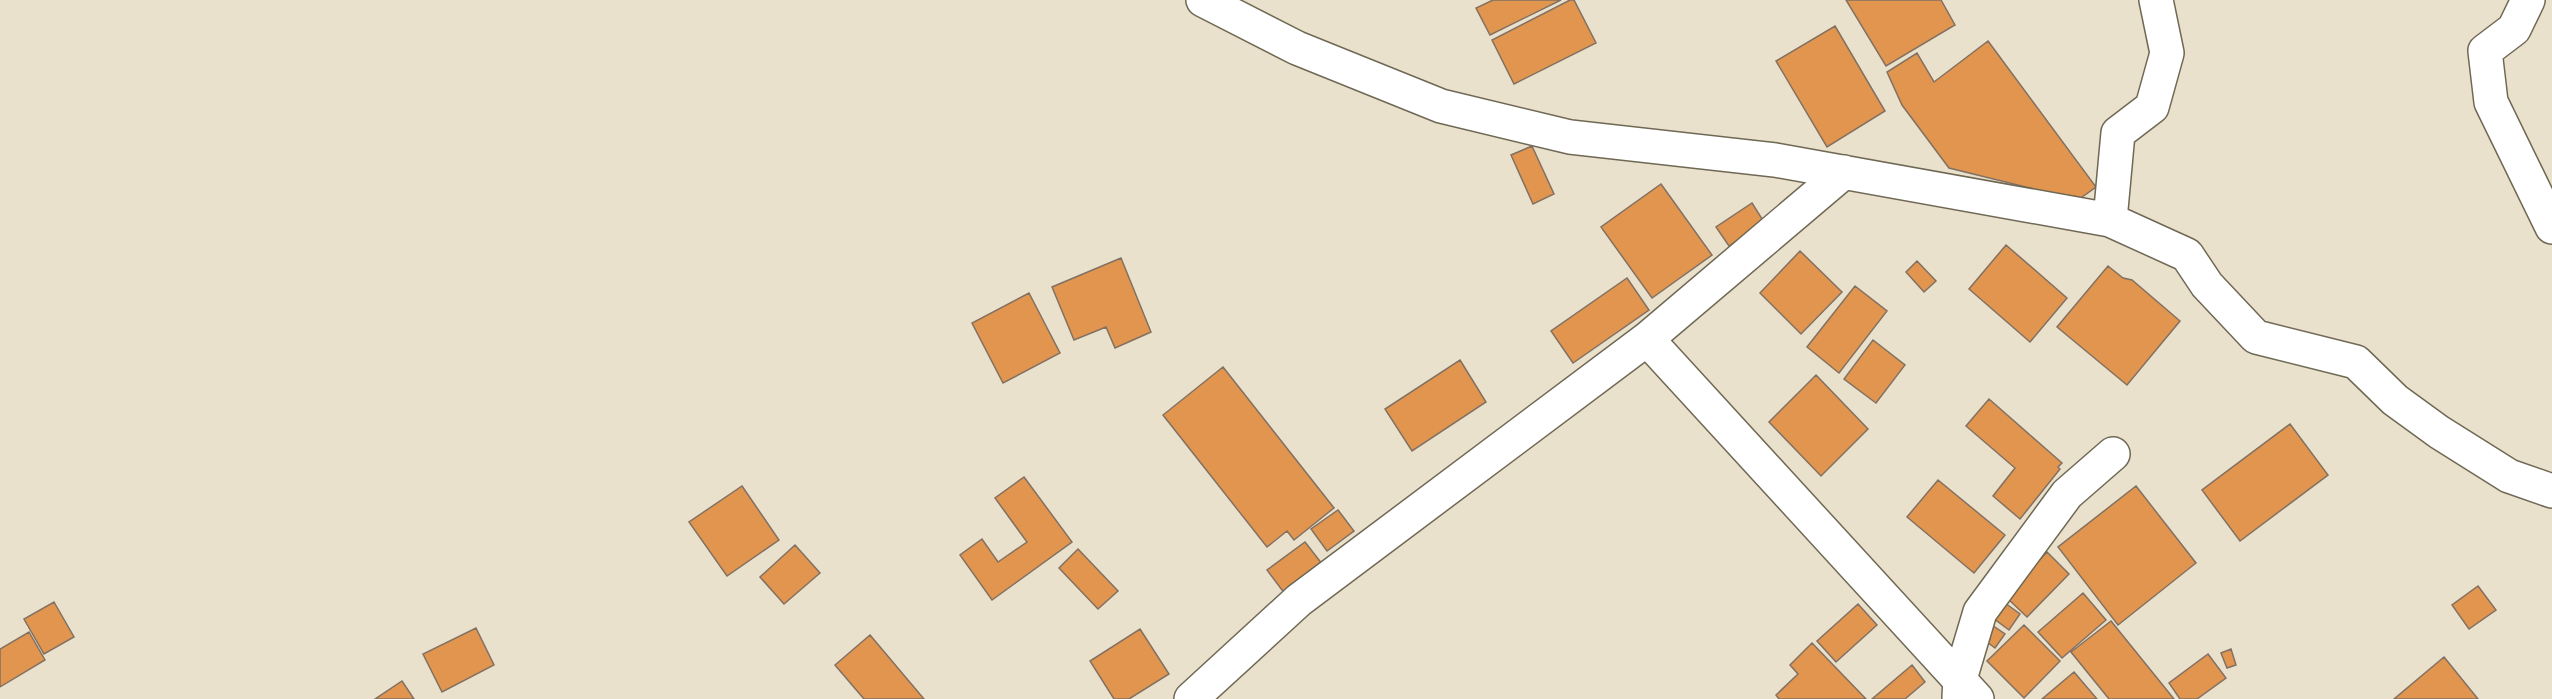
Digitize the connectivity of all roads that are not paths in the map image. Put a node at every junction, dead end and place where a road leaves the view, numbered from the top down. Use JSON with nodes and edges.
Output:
{"nodes":[{"id":1,"x":1203,"y":0,"type":"edge"},
{"id":2,"x":2156,"y":0,"type":"edge"},
{"id":3,"x":2528,"y":0,"type":"edge"},
{"id":4,"x":1844,"y":172,"type":"junction"},
{"id":5,"x":2110,"y":220,"type":"junction"},
{"id":6,"x":2552,"y":227,"type":"edge"},
{"id":7,"x":1647,"y":339,"type":"junction"},
{"id":8,"x":2113,"y":454,"type":"dead end"},
{"id":9,"x":2552,"y":491,"type":"edge"},
{"id":10,"x":1965,"y":692,"type":"edge"},
{"id":11,"x":1191,"y":699,"type":"edge"}],
"edges":[{"from":1,"to":4,"type":"street"},
{"from":2,"to":5,"type":"street"},
{"from":3,"to":6,"type":"street"},
{"from":4,"to":5,"type":"street"},
{"from":4,"to":7,"type":"street"},
{"from":5,"to":9,"type":"street"},
{"from":7,"to":10,"type":"street"},
{"from":7,"to":11,"type":"street"},
{"from":8,"to":10,"type":"street"}]}
